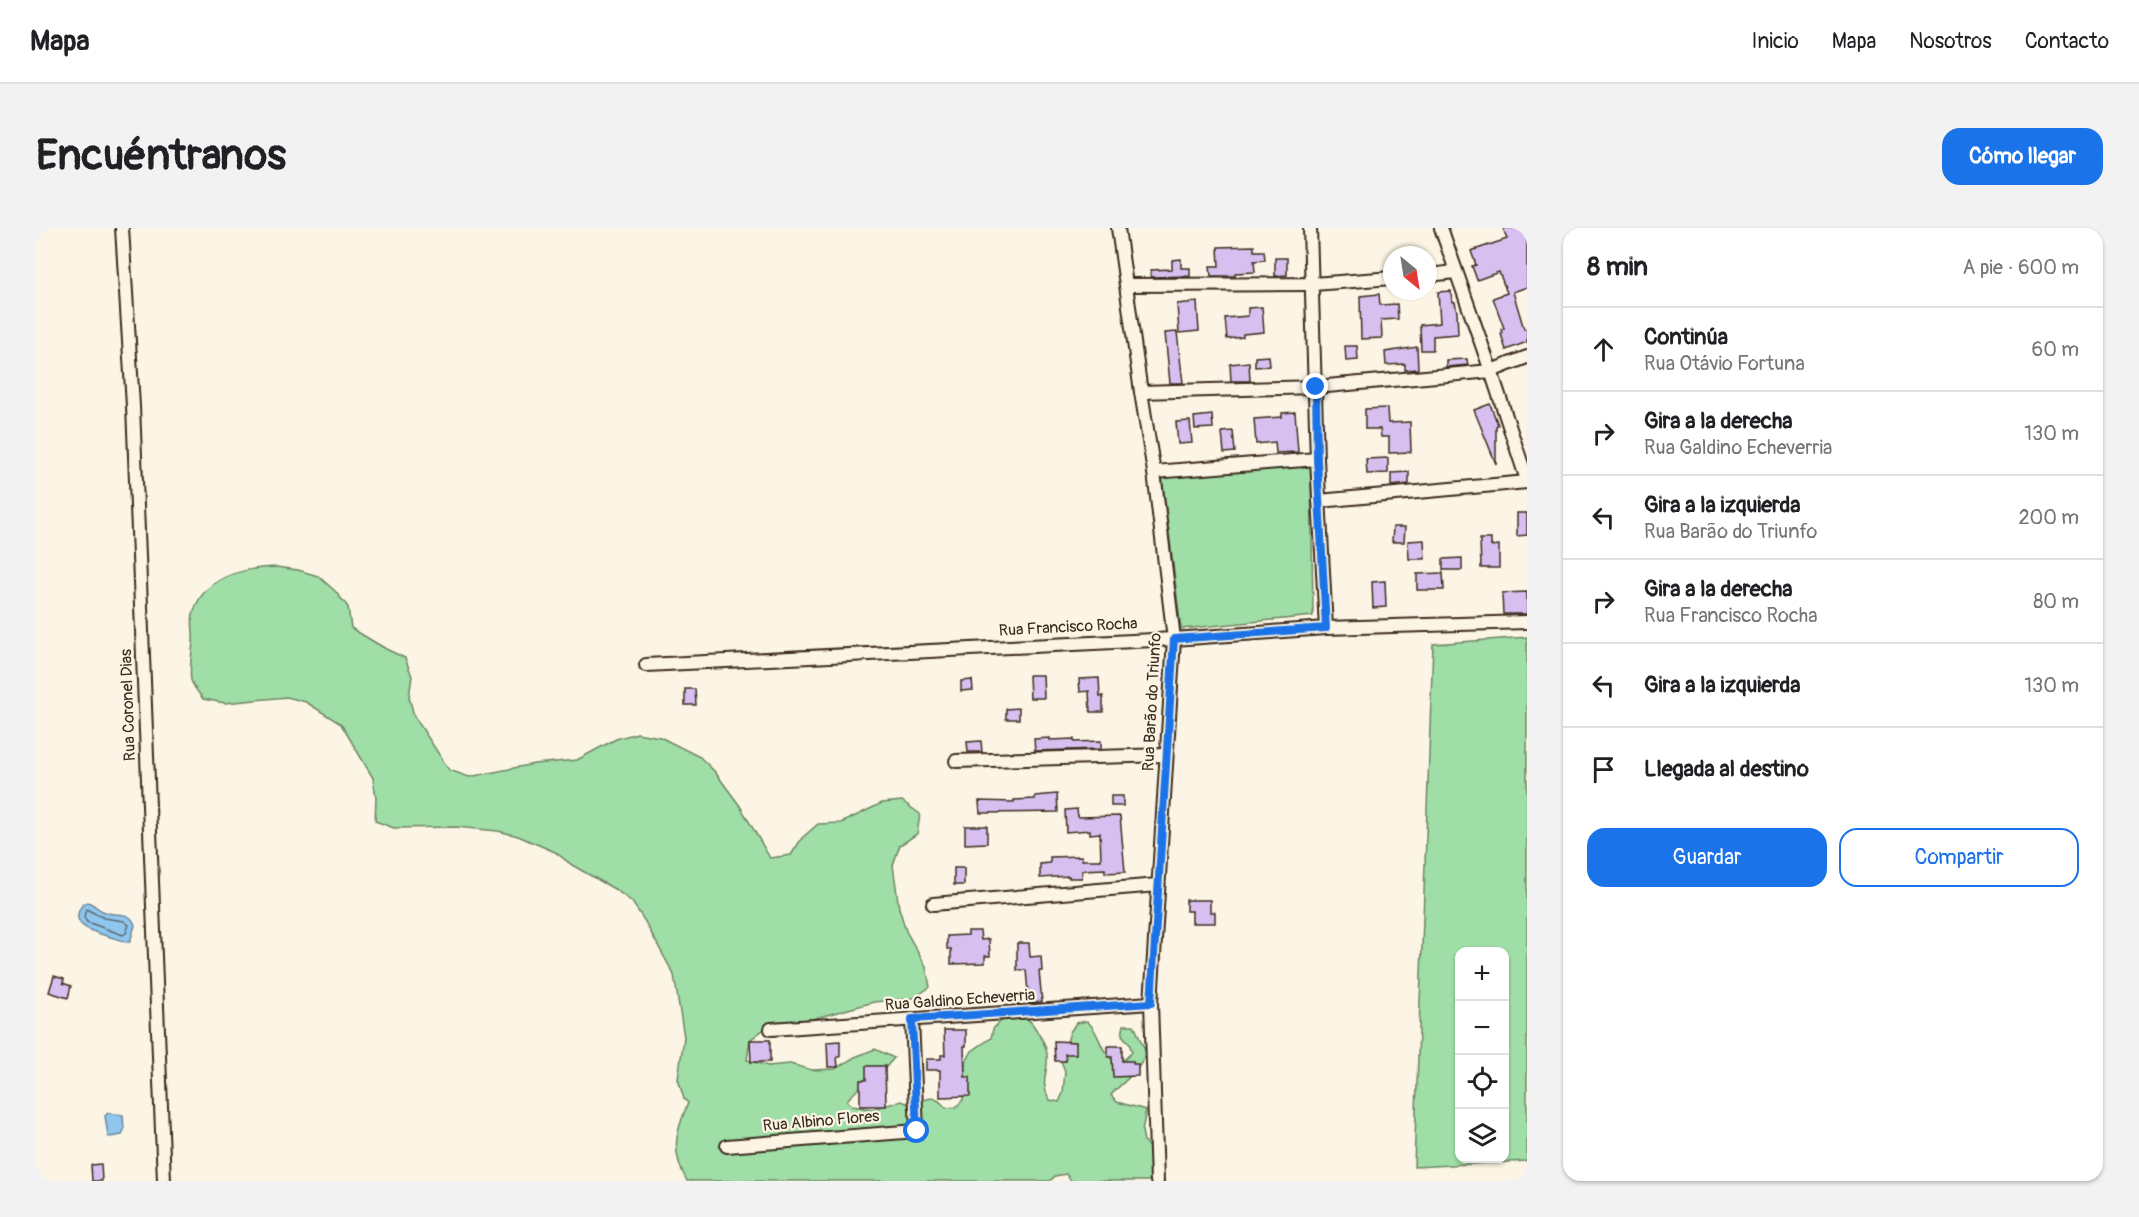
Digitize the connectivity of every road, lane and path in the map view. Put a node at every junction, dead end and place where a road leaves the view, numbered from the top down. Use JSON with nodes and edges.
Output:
{"nodes":[{"id":1,"x":122,"y":228,"type":"edge"},
{"id":2,"x":1118,"y":228,"type":"edge"},
{"id":3,"x":1310,"y":228,"type":"edge"},
{"id":4,"x":1441,"y":228,"type":"edge"},
{"id":5,"x":1456,"y":272,"type":"junction"},
{"id":6,"x":1437,"y":273,"type":"edge"},
{"id":7,"x":1383,"y":279,"type":"edge"},
{"id":8,"x":1313,"y":284,"type":"junction"},
{"id":9,"x":1126,"y":285,"type":"junction"},
{"id":10,"x":1527,"y":357,"type":"edge"},
{"id":11,"x":1491,"y":371,"type":"junction"},
{"id":12,"x":1316,"y":387,"type":"junction"},
{"id":13,"x":1141,"y":392,"type":"junction"},
{"id":14,"x":1317,"y":459,"type":"junction"},
{"id":15,"x":1154,"y":472,"type":"junction"},
{"id":16,"x":1527,"y":481,"type":"edge"},
{"id":17,"x":1319,"y":501,"type":"junction"},
{"id":18,"x":1527,"y":622,"type":"edge"},
{"id":19,"x":1326,"y":628,"type":"junction"},
{"id":20,"x":1174,"y":639,"type":"junction"},
{"id":21,"x":646,"y":665,"type":"dead end"},
{"id":22,"x":1166,"y":755,"type":"junction"},
{"id":23,"x":956,"y":761,"type":"dead end"},
{"id":24,"x":1158,"y":885,"type":"junction"},
{"id":25,"x":933,"y":903,"type":"dead end"},
{"id":26,"x":1151,"y":1003,"type":"junction"},
{"id":27,"x":912,"y":1019,"type":"junction"},
{"id":28,"x":771,"y":1029,"type":"dead end"},
{"id":29,"x":727,"y":1146,"type":"dead end"},
{"id":30,"x":164,"y":1181,"type":"edge"},
{"id":31,"x":1157,"y":1181,"type":"edge"}],
"edges":[{"from":1,"to":30,"type":"street","name":"Rua Coronel Dias"},
{"from":2,"to":9,"type":"street","name":"Rua Barão do Triunfo"},
{"from":3,"to":8,"type":"street"},
{"from":4,"to":5,"type":"street"},
{"from":5,"to":6,"type":"street"},
{"from":5,"to":11,"type":"street"},
{"from":7,"to":8,"type":"street"},
{"from":8,"to":9,"type":"street"},
{"from":8,"to":12,"type":"street"},
{"from":9,"to":13,"type":"street","name":"Rua Barão do Triunfo"},
{"from":10,"to":11,"type":"street"},
{"from":11,"to":12,"type":"street"},
{"from":11,"to":16,"type":"street"},
{"from":12,"to":13,"type":"street"},
{"from":12,"to":14,"type":"street"},
{"from":13,"to":15,"type":"street","name":"Rua Barão do Triunfo"},
{"from":14,"to":15,"type":"street"},
{"from":14,"to":17,"type":"street"},
{"from":15,"to":20,"type":"street","name":"Rua Barão do Triunfo"},
{"from":16,"to":17,"type":"street"},
{"from":17,"to":19,"type":"street"},
{"from":18,"to":19,"type":"street","name":"Rua Francisco Rocha"},
{"from":19,"to":20,"type":"street","name":"Rua Francisco Rocha"},
{"from":20,"to":21,"type":"street","name":"Rua Francisco Rocha"},
{"from":20,"to":22,"type":"street","name":"Rua Barão do Triunfo"},
{"from":22,"to":23,"type":"street"},
{"from":22,"to":24,"type":"street","name":"Rua Barão do Triunfo"},
{"from":24,"to":25,"type":"street"},
{"from":24,"to":26,"type":"street","name":"Rua Barão do Triunfo"},
{"from":26,"to":27,"type":"street","name":"Rua Galdino Echeverria"},
{"from":26,"to":31,"type":"street","name":"Rua Barão do Triunfo"},
{"from":27,"to":28,"type":"street","name":"Rua Galdino Echeverria"},
{"from":27,"to":29,"type":"street","name":"Rua Albino Flores"}]}
